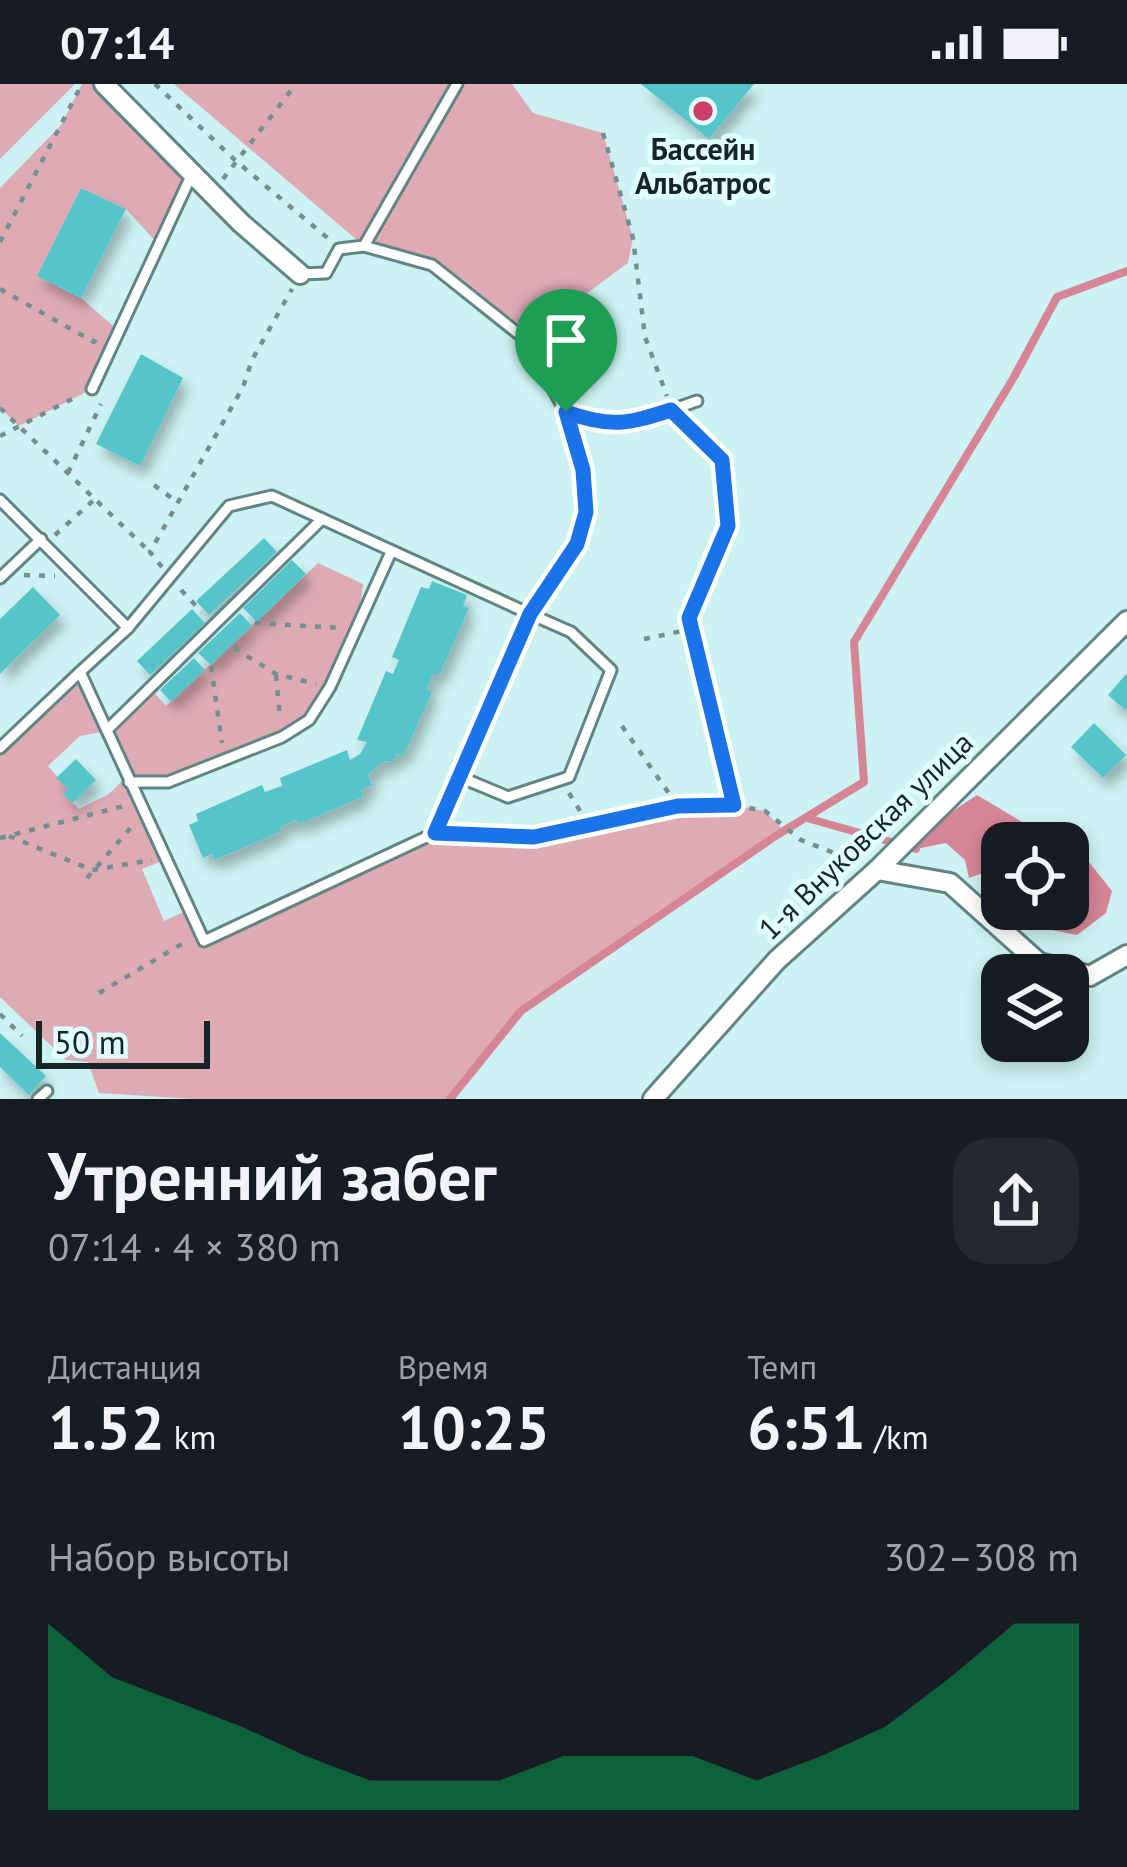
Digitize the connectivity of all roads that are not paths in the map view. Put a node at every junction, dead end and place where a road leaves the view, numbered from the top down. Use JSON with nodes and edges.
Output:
{"nodes":[{"id":1,"x":104,"y":84,"type":"edge"},
{"id":2,"x":457,"y":84,"type":"edge"},
{"id":3,"x":193,"y":174,"type":"junction"},
{"id":4,"x":364,"y":246,"type":"junction"},
{"id":5,"x":297,"y":280,"type":"joint"},
{"id":6,"x":92,"y":389,"type":"road end"},
{"id":7,"x":697,"y":401,"type":"dead end"},
{"id":8,"x":566,"y":412,"type":"junction"},
{"id":9,"x":0,"y":500,"type":"edge"},
{"id":10,"x":322,"y":519,"type":"junction"},
{"id":11,"x":43,"y":541,"type":"junction"},
{"id":12,"x":391,"y":552,"type":"junction"},
{"id":13,"x":0,"y":578,"type":"edge"},
{"id":14,"x":530,"y":614,"type":"junction"},
{"id":15,"x":1127,"y":622,"type":"edge"},
{"id":16,"x":128,"y":628,"type":"junction"},
{"id":17,"x":106,"y":730,"type":"junction"},
{"id":18,"x":0,"y":748,"type":"edge"},
{"id":19,"x":460,"y":777,"type":"junction"},
{"id":20,"x":129,"y":782,"type":"junction"},
{"id":21,"x":877,"y":870,"type":"junction"},
{"id":22,"x":1127,"y":955,"type":"edge"},
{"id":23,"x":653,"y":1099,"type":"edge"}],
"edges":[{"from":1,"to":3,"type":"street"},
{"from":2,"to":4,"type":"lane"},
{"from":3,"to":5,"type":"street"},
{"from":3,"to":6,"type":"lane"},
{"from":4,"to":5,"type":"lane"},
{"from":4,"to":8,"type":"lane"},
{"from":7,"to":8,"type":"lane"},
{"from":8,"to":14,"type":"lane"},
{"from":9,"to":11,"type":"lane"},
{"from":10,"to":12,"type":"lane"},
{"from":10,"to":16,"type":"lane"},
{"from":10,"to":17,"type":"lane"},
{"from":11,"to":13,"type":"lane"},
{"from":11,"to":16,"type":"lane"},
{"from":12,"to":14,"type":"lane"},
{"from":12,"to":20,"type":"lane"},
{"from":14,"to":19,"type":"lane"},
{"from":14,"to":19,"type":"lane"},
{"from":15,"to":21,"type":"street","name":"1-я Внуковская улица"},
{"from":16,"to":17,"type":"lane"},
{"from":16,"to":18,"type":"lane"},
{"from":17,"to":20,"type":"lane"},
{"from":19,"to":20,"type":"lane"},
{"from":21,"to":22,"type":"street"},
{"from":21,"to":23,"type":"street","name":"1-я Внуковская улица"}]}
